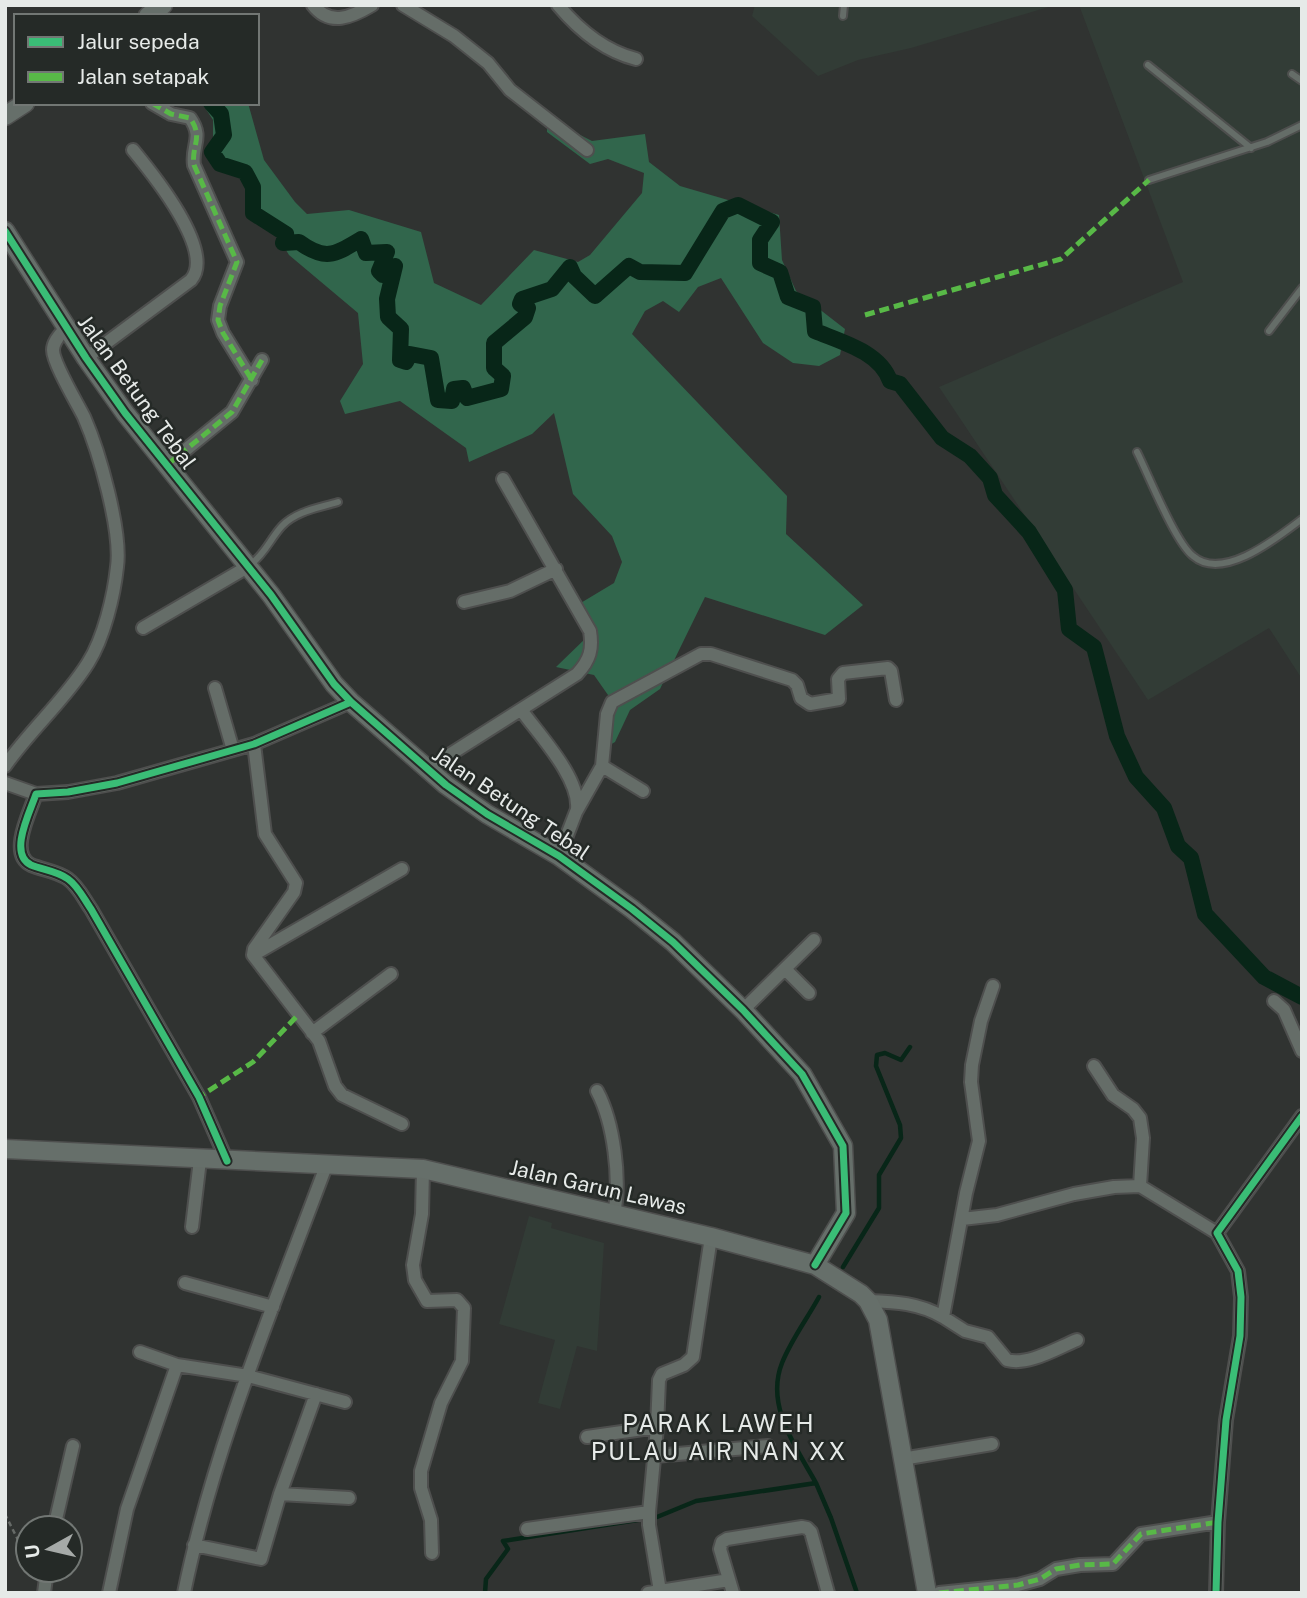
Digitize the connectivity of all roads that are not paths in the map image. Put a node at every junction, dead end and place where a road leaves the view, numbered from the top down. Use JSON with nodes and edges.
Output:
{"nodes":[{"id":1,"x":313,"y":5,"type":"edge"},
{"id":2,"x":372,"y":5,"type":"edge"},
{"id":3,"x":403,"y":5,"type":"edge"},
{"id":4,"x":558,"y":5,"type":"edge"},
{"id":5,"x":844,"y":5,"type":"edge"},
{"id":6,"x":843,"y":16,"type":"dead end"},
{"id":7,"x":636,"y":59,"type":"dead end"},
{"id":8,"x":1148,"y":65,"type":"dead end"},
{"id":9,"x":1292,"y":74,"type":"dead end"},
{"id":10,"x":1302,"y":81,"type":"edge"},
{"id":11,"x":22,"y":105,"type":"edge"},
{"id":12,"x":155,"y":105,"type":"edge"},
{"id":13,"x":5,"y":116,"type":"edge"},
{"id":14,"x":1302,"y":125,"type":"edge"},
{"id":15,"x":1251,"y":148,"type":"junction"},
{"id":16,"x":133,"y":150,"type":"dead end"},
{"id":17,"x":587,"y":150,"type":"dead end"},
{"id":18,"x":1149,"y":180,"type":"dead end"},
{"id":19,"x":9,"y":242,"type":"edge"},
{"id":20,"x":1302,"y":288,"type":"edge"},
{"id":21,"x":66,"y":327,"type":"junction"},
{"id":22,"x":1269,"y":331,"type":"dead end"},
{"id":23,"x":86,"y":358,"type":"junction"},
{"id":24,"x":262,"y":360,"type":"dead end"},
{"id":25,"x":252,"y":380,"type":"junction"},
{"id":26,"x":1137,"y":452,"type":"dead end"},
{"id":27,"x":167,"y":465,"type":"junction"},
{"id":28,"x":503,"y":479,"type":"dead end"},
{"id":29,"x":338,"y":502,"type":"dead end"},
{"id":30,"x":1302,"y":519,"type":"edge"},
{"id":31,"x":249,"y":566,"type":"junction"},
{"id":32,"x":556,"y":569,"type":"junction"},
{"id":33,"x":464,"y":603,"type":"dead end"},
{"id":34,"x":143,"y":628,"type":"dead end"},
{"id":35,"x":215,"y":688,"type":"dead end"},
{"id":36,"x":896,"y":700,"type":"dead end"},
{"id":37,"x":351,"y":702,"type":"junction"},
{"id":38,"x":522,"y":711,"type":"junction"},
{"id":39,"x":254,"y":744,"type":"junction"},
{"id":40,"x":233,"y":750,"type":"junction"},
{"id":41,"x":5,"y":766,"type":"edge"},
{"id":42,"x":602,"y":766,"type":"junction"},
{"id":43,"x":427,"y":769,"type":"junction"},
{"id":44,"x":5,"y":783,"type":"edge"},
{"id":45,"x":643,"y":791,"type":"dead end"},
{"id":46,"x":36,"y":794,"type":"junction"},
{"id":47,"x":576,"y":812,"type":"junction"},
{"id":48,"x":558,"y":856,"type":"junction"},
{"id":49,"x":402,"y":869,"type":"dead end"},
{"id":50,"x":814,"y":940,"type":"dead end"},
{"id":51,"x":253,"y":955,"type":"junction"},
{"id":52,"x":785,"y":969,"type":"junction"},
{"id":53,"x":391,"y":974,"type":"dead end"},
{"id":54,"x":993,"y":986,"type":"dead end"},
{"id":55,"x":809,"y":993,"type":"dead end"},
{"id":56,"x":1274,"y":1001,"type":"dead end"},
{"id":57,"x":743,"y":1010,"type":"junction"},
{"id":58,"x":312,"y":1033,"type":"junction"},
{"id":59,"x":1302,"y":1051,"type":"edge"},
{"id":60,"x":1094,"y":1066,"type":"dead end"},
{"id":61,"x":597,"y":1091,"type":"dead end"},
{"id":62,"x":1302,"y":1116,"type":"edge"},
{"id":63,"x":402,"y":1124,"type":"dead end"},
{"id":64,"x":5,"y":1149,"type":"edge"},
{"id":65,"x":200,"y":1160,"type":"junction"},
{"id":66,"x":228,"y":1161,"type":"junction"},
{"id":67,"x":326,"y":1166,"type":"junction"},
{"id":68,"x":423,"y":1169,"type":"junction"},
{"id":69,"x":1140,"y":1186,"type":"junction"},
{"id":70,"x":614,"y":1214,"type":"junction"},
{"id":71,"x":962,"y":1219,"type":"junction"},
{"id":72,"x":192,"y":1227,"type":"dead end"},
{"id":73,"x":1217,"y":1233,"type":"junction"},
{"id":74,"x":711,"y":1237,"type":"junction"},
{"id":75,"x":815,"y":1265,"type":"junction"},
{"id":76,"x":186,"y":1283,"type":"dead end"},
{"id":77,"x":868,"y":1301,"type":"junction"},
{"id":78,"x":273,"y":1307,"type":"junction"},
{"id":79,"x":943,"y":1317,"type":"junction"},
{"id":80,"x":1077,"y":1340,"type":"dead end"},
{"id":81,"x":140,"y":1352,"type":"dead end"},
{"id":82,"x":177,"y":1365,"type":"junction"},
{"id":83,"x":248,"y":1376,"type":"junction"},
{"id":84,"x":316,"y":1394,"type":"junction"},
{"id":85,"x":345,"y":1402,"type":"dead end"},
{"id":86,"x":657,"y":1427,"type":"junction"},
{"id":87,"x":587,"y":1437,"type":"dead end"},
{"id":88,"x":992,"y":1444,"type":"dead end"},
{"id":89,"x":73,"y":1446,"type":"dead end"},
{"id":90,"x":768,"y":1446,"type":"dead end"},
{"id":91,"x":655,"y":1457,"type":"junction"},
{"id":92,"x":902,"y":1459,"type":"junction"},
{"id":93,"x":280,"y":1494,"type":"junction"},
{"id":94,"x":349,"y":1498,"type":"dead end"},
{"id":95,"x":649,"y":1512,"type":"junction"},
{"id":96,"x":57,"y":1514,"type":"edge"},
{"id":97,"x":1218,"y":1522,"type":"junction"},
{"id":98,"x":527,"y":1529,"type":"dead end"},
{"id":99,"x":194,"y":1545,"type":"junction"},
{"id":100,"x":432,"y":1553,"type":"dead end"},
{"id":101,"x":731,"y":1586,"type":"edge"},
{"id":102,"x":654,"y":1592,"type":"edge"},
{"id":103,"x":109,"y":1593,"type":"edge"},
{"id":104,"x":184,"y":1593,"type":"edge"},
{"id":105,"x":828,"y":1593,"type":"edge"},
{"id":106,"x":927,"y":1593,"type":"edge"},
{"id":107,"x":939,"y":1593,"type":"edge"},
{"id":108,"x":1216,"y":1593,"type":"edge"}],
"edges":[{"from":1,"to":2,"type":"street"},
{"from":3,"to":17,"type":"street"},
{"from":4,"to":7,"type":"street"},
{"from":5,"to":6,"type":"lane"},
{"from":8,"to":15,"type":"lane"},
{"from":9,"to":10,"type":"lane"},
{"from":11,"to":13,"type":"street"},
{"from":12,"to":25,"type":"street"},
{"from":14,"to":15,"type":"lane"},
{"from":15,"to":18,"type":"lane"},
{"from":16,"to":23,"type":"street"},
{"from":19,"to":21,"type":"street","name":"Jalan Betung Tebal"},
{"from":20,"to":22,"type":"lane"},
{"from":21,"to":23,"type":"street","name":"Jalan Betung Tebal"},
{"from":21,"to":41,"type":"street"},
{"from":23,"to":27,"type":"street","name":"Jalan Betung Tebal"},
{"from":24,"to":25,"type":"street"},
{"from":25,"to":27,"type":"street"},
{"from":26,"to":30,"type":"lane"},
{"from":27,"to":31,"type":"street","name":"Jalan Betung Tebal"},
{"from":28,"to":32,"type":"street"},
{"from":29,"to":31,"type":"lane"},
{"from":31,"to":34,"type":"street"},
{"from":31,"to":37,"type":"street","name":"Jalan Betung Tebal"},
{"from":32,"to":33,"type":"street"},
{"from":32,"to":38,"type":"street"},
{"from":35,"to":40,"type":"street"},
{"from":36,"to":42,"type":"street"},
{"from":37,"to":39,"type":"street"},
{"from":37,"to":43,"type":"street","name":"Jalan Betung Tebal"},
{"from":38,"to":43,"type":"street"},
{"from":38,"to":47,"type":"street"},
{"from":39,"to":40,"type":"street"},
{"from":39,"to":51,"type":"street"},
{"from":40,"to":46,"type":"street"},
{"from":42,"to":45,"type":"street"},
{"from":42,"to":47,"type":"street"},
{"from":43,"to":48,"type":"street","name":"Jalan Betung Tebal"},
{"from":44,"to":46,"type":"street"},
{"from":46,"to":66,"type":"street"},
{"from":47,"to":48,"type":"street"},
{"from":48,"to":57,"type":"street","name":"Jalan Betung Tebal"},
{"from":49,"to":51,"type":"street"},
{"from":50,"to":52,"type":"street"},
{"from":51,"to":58,"type":"street"},
{"from":52,"to":55,"type":"street"},
{"from":52,"to":57,"type":"street"},
{"from":53,"to":58,"type":"street"},
{"from":54,"to":71,"type":"street"},
{"from":56,"to":59,"type":"street"},
{"from":57,"to":75,"type":"street","name":"Jalan Betung Tebal"},
{"from":58,"to":63,"type":"street"},
{"from":60,"to":69,"type":"street"},
{"from":61,"to":70,"type":"street"},
{"from":62,"to":73,"type":"street"},
{"from":64,"to":65,"type":"street","name":"Jalan Garun Lawas"},
{"from":65,"to":66,"type":"street","name":"Jalan Garun Lawas"},
{"from":65,"to":72,"type":"street"},
{"from":66,"to":67,"type":"street","name":"Jalan Garun Lawas"},
{"from":67,"to":68,"type":"street","name":"Jalan Garun Lawas"},
{"from":67,"to":78,"type":"street"},
{"from":68,"to":70,"type":"street","name":"Jalan Garun Lawas"},
{"from":68,"to":100,"type":"street"},
{"from":69,"to":71,"type":"street"},
{"from":69,"to":73,"type":"street"},
{"from":70,"to":74,"type":"street","name":"Jalan Garun Lawas"},
{"from":71,"to":79,"type":"street"},
{"from":73,"to":97,"type":"street"},
{"from":74,"to":75,"type":"street","name":"Jalan Garun Lawas"},
{"from":74,"to":86,"type":"street"},
{"from":75,"to":77,"type":"street","name":"Jalan Garun Lawas"},
{"from":76,"to":78,"type":"street"},
{"from":77,"to":79,"type":"street"},
{"from":77,"to":92,"type":"street"},
{"from":78,"to":83,"type":"street"},
{"from":79,"to":80,"type":"street"},
{"from":81,"to":82,"type":"street"},
{"from":82,"to":83,"type":"street"},
{"from":82,"to":103,"type":"street"},
{"from":83,"to":84,"type":"street"},
{"from":83,"to":99,"type":"street"},
{"from":84,"to":85,"type":"street"},
{"from":84,"to":93,"type":"street"},
{"from":86,"to":87,"type":"street"},
{"from":86,"to":91,"type":"street"},
{"from":88,"to":92,"type":"street"},
{"from":89,"to":96,"type":"street"},
{"from":90,"to":91,"type":"street"},
{"from":91,"to":95,"type":"street"},
{"from":92,"to":106,"type":"street"},
{"from":93,"to":94,"type":"street"},
{"from":93,"to":99,"type":"street"},
{"from":95,"to":98,"type":"street"},
{"from":95,"to":102,"type":"street"},
{"from":97,"to":107,"type":"street"},
{"from":97,"to":108,"type":"street"},
{"from":99,"to":104,"type":"street"},
{"from":101,"to":102,"type":"street"},
{"from":101,"to":105,"type":"street"}]}
